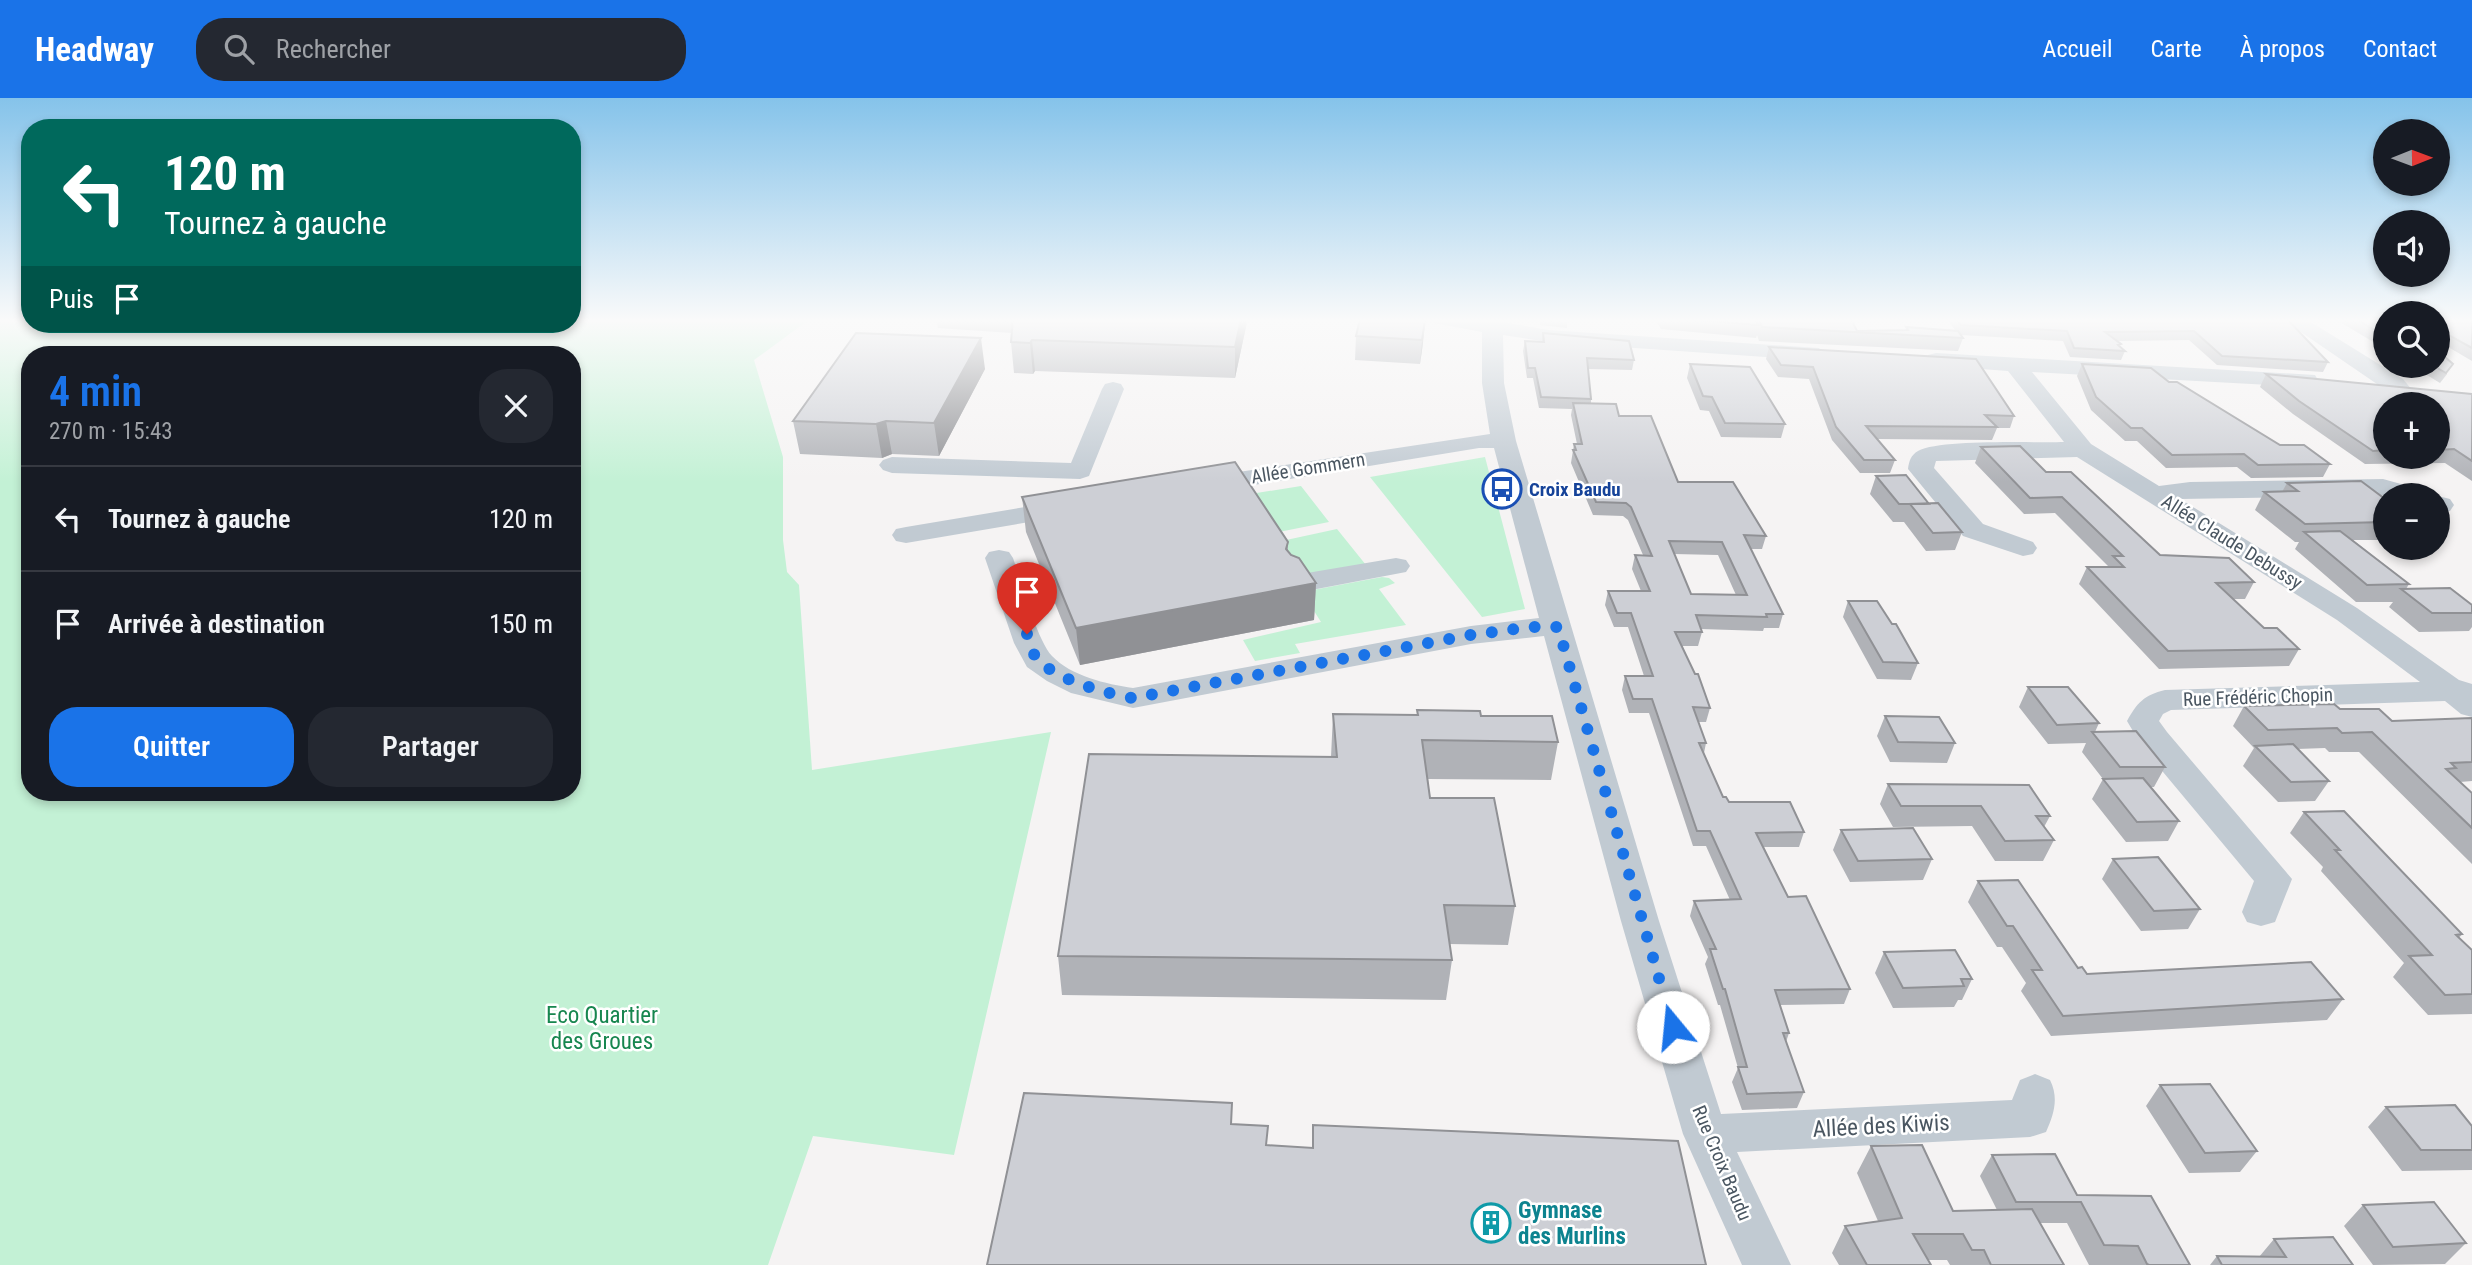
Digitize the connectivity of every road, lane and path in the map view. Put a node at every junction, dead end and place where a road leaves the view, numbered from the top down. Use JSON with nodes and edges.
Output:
{"nodes":[{"id":1,"x":1493,"y":373,"type":"edge"},
{"id":2,"x":2022,"y":373,"type":"edge"},
{"id":3,"x":2176,"y":373,"type":"edge"},
{"id":4,"x":2379,"y":373,"type":"edge"},
{"id":5,"x":2322,"y":382,"type":"edge"},
{"id":6,"x":2362,"y":386,"type":"edge"},
{"id":7,"x":1113,"y":389,"type":"dead end"},
{"id":8,"x":2401,"y":390,"type":"junction"},
{"id":9,"x":2416,"y":392,"type":"edge"},
{"id":10,"x":1504,"y":441,"type":"junction"},
{"id":11,"x":2082,"y":449,"type":"junction"},
{"id":12,"x":892,"y":465,"type":"dead end"},
{"id":13,"x":1080,"y":471,"type":"junction"},
{"id":14,"x":1103,"y":485,"type":"edge"},
{"id":15,"x":2373,"y":487,"type":"edge"},
{"id":16,"x":1181,"y":489,"type":"edge"},
{"id":17,"x":2156,"y":494,"type":"junction"},
{"id":18,"x":1085,"y":505,"type":"edge"},
{"id":19,"x":906,"y":535,"type":"dead end"},
{"id":20,"x":2023,"y":548,"type":"dead end"},
{"id":21,"x":999,"y":558,"type":"dead end"},
{"id":22,"x":1396,"y":566,"type":"dead end"},
{"id":23,"x":1301,"y":583,"type":"edge"},
{"id":24,"x":1558,"y":627,"type":"junction"},
{"id":25,"x":2466,"y":696,"type":"edge"},
{"id":26,"x":2261,"y":912,"type":"dead end"},
{"id":27,"x":2035,"y":1093,"type":"dead end"},
{"id":28,"x":1705,"y":1134,"type":"junction"},
{"id":29,"x":1767,"y":1265,"type":"edge"}],
"edges":[{"from":1,"to":10,"type":"street","name":"Rue Croix Baudu"},
{"from":2,"to":11,"type":"street","name":"Allée Claude Debussy"},
{"from":3,"to":5,"type":"street"},
{"from":4,"to":8,"type":"street"},
{"from":6,"to":8,"type":"street"},
{"from":7,"to":13,"type":"street"},
{"from":8,"to":9,"type":"street"},
{"from":10,"to":16,"type":"street","name":"Allée Gommern"},
{"from":10,"to":24,"type":"street","name":"Rue Croix Baudu"},
{"from":11,"to":17,"type":"street","name":"Allée Claude Debussy"},
{"from":11,"to":20,"type":"street"},
{"from":12,"to":13,"type":"street"},
{"from":13,"to":14,"type":"street"},
{"from":15,"to":17,"type":"street"},
{"from":17,"to":25,"type":"street","name":"Allée Claude Debussy"},
{"from":18,"to":19,"type":"street"},
{"from":21,"to":24,"type":"street"},
{"from":22,"to":23,"type":"street"},
{"from":24,"to":28,"type":"street","name":"Rue Croix Baudu"},
{"from":25,"to":26,"type":"street","name":"Rue Frédéric Chopin"},
{"from":27,"to":28,"type":"street","name":"Allée des Kiwis"},
{"from":28,"to":29,"type":"street","name":"Rue Croix Baudu"}]}
